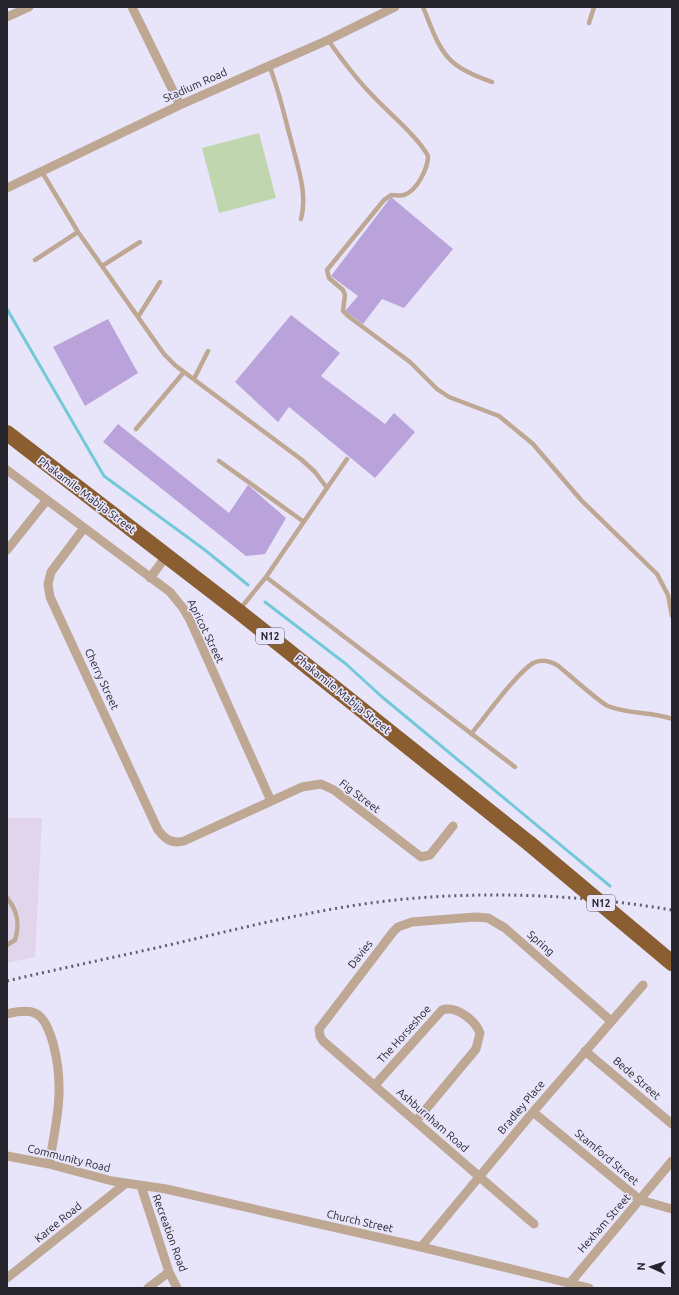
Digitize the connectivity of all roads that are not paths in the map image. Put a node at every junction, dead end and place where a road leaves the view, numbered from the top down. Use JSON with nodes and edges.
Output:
{"nodes":[{"id":1,"x":29,"y":7,"type":"edge"},
{"id":2,"x":132,"y":7,"type":"edge"},
{"id":3,"x":395,"y":7,"type":"edge"},
{"id":4,"x":423,"y":7,"type":"edge"},
{"id":5,"x":594,"y":7,"type":"edge"},
{"id":6,"x":7,"y":17,"type":"edge"},
{"id":7,"x":589,"y":24,"type":"dead end"},
{"id":8,"x":328,"y":40,"type":"junction"},
{"id":9,"x":269,"y":65,"type":"junction"},
{"id":10,"x":492,"y":82,"type":"dead end"},
{"id":11,"x":180,"y":105,"type":"junction"},
{"id":12,"x":42,"y":172,"type":"junction"},
{"id":13,"x":7,"y":188,"type":"edge"},
{"id":14,"x":300,"y":219,"type":"dead end"},
{"id":15,"x":78,"y":232,"type":"junction"},
{"id":16,"x":140,"y":242,"type":"dead end"},
{"id":17,"x":35,"y":260,"type":"dead end"},
{"id":18,"x":102,"y":266,"type":"junction"},
{"id":19,"x":160,"y":282,"type":"dead end"},
{"id":20,"x":138,"y":317,"type":"junction"},
{"id":21,"x":208,"y":351,"type":"dead end"},
{"id":22,"x":184,"y":372,"type":"junction"},
{"id":23,"x":194,"y":379,"type":"junction"},
{"id":24,"x":136,"y":429,"type":"dead end"},
{"id":25,"x":7,"y":433,"type":"edge"},
{"id":26,"x":348,"y":459,"type":"dead end"},
{"id":27,"x":219,"y":461,"type":"dead end"},
{"id":28,"x":7,"y":470,"type":"edge"},
{"id":29,"x":327,"y":488,"type":"junction"},
{"id":30,"x":46,"y":501,"type":"junction"},
{"id":31,"x":304,"y":522,"type":"junction"},
{"id":32,"x":84,"y":528,"type":"junction"},
{"id":33,"x":7,"y":550,"type":"edge"},
{"id":34,"x":167,"y":556,"type":"junction"},
{"id":35,"x":266,"y":577,"type":"junction"},
{"id":36,"x":150,"y":578,"type":"junction"},
{"id":37,"x":670,"y":594,"type":"edge"},
{"id":38,"x":238,"y":611,"type":"junction"},
{"id":39,"x":672,"y":616,"type":"edge"},
{"id":40,"x":672,"y":719,"type":"edge"},
{"id":41,"x":471,"y":734,"type":"junction"},
{"id":42,"x":515,"y":767,"type":"dead end"},
{"id":43,"x":271,"y":801,"type":"junction"},
{"id":44,"x":453,"y":826,"type":"dead end"},
{"id":45,"x":169,"y":842,"type":"joint"},
{"id":46,"x":7,"y":898,"type":"edge"},
{"id":47,"x":440,"y":919,"type":"joint"},
{"id":48,"x":7,"y":945,"type":"edge"},
{"id":49,"x":672,"y":963,"type":"edge"},
{"id":50,"x":643,"y":986,"type":"dead end"},
{"id":51,"x":7,"y":1014,"type":"edge"},
{"id":52,"x":611,"y":1021,"type":"junction"},
{"id":53,"x":319,"y":1033,"type":"joint"},
{"id":54,"x":585,"y":1050,"type":"junction"},
{"id":55,"x":375,"y":1085,"type":"junction"},
{"id":56,"x":533,"y":1112,"type":"junction"},
{"id":57,"x":416,"y":1121,"type":"junction"},
{"id":58,"x":672,"y":1124,"type":"edge"},
{"id":59,"x":7,"y":1156,"type":"edge"},
{"id":60,"x":672,"y":1161,"type":"edge"},
{"id":61,"x":49,"y":1164,"type":"junction"},
{"id":62,"x":480,"y":1177,"type":"junction"},
{"id":63,"x":125,"y":1184,"type":"junction"},
{"id":64,"x":141,"y":1186,"type":"junction"},
{"id":65,"x":640,"y":1200,"type":"junction"},
{"id":66,"x":672,"y":1208,"type":"edge"},
{"id":67,"x":534,"y":1224,"type":"dead end"},
{"id":68,"x":421,"y":1247,"type":"junction"},
{"id":69,"x":169,"y":1272,"type":"junction"},
{"id":70,"x":7,"y":1278,"type":"edge"},
{"id":71,"x":570,"y":1283,"type":"junction"},
{"id":72,"x":148,"y":1288,"type":"edge"},
{"id":73,"x":177,"y":1288,"type":"edge"},
{"id":74,"x":589,"y":1288,"type":"edge"}],
"edges":[{"from":1,"to":6,"type":"street"},
{"from":2,"to":11,"type":"street"},
{"from":3,"to":8,"type":"street","name":"Stadium Road"},
{"from":4,"to":10,"type":"lane"},
{"from":5,"to":7,"type":"lane"},
{"from":8,"to":9,"type":"street","name":"Stadium Road"},
{"from":8,"to":37,"type":"lane"},
{"from":9,"to":11,"type":"street","name":"Stadium Road"},
{"from":9,"to":14,"type":"lane"},
{"from":11,"to":12,"type":"street","name":"Stadium Road"},
{"from":12,"to":13,"type":"street","name":"Stadium Road"},
{"from":12,"to":15,"type":"lane"},
{"from":15,"to":17,"type":"lane"},
{"from":15,"to":18,"type":"lane"},
{"from":16,"to":18,"type":"lane"},
{"from":18,"to":20,"type":"lane"},
{"from":19,"to":20,"type":"lane"},
{"from":20,"to":22,"type":"lane"},
{"from":21,"to":23,"type":"lane"},
{"from":22,"to":23,"type":"lane"},
{"from":22,"to":24,"type":"lane"},
{"from":23,"to":29,"type":"lane"},
{"from":25,"to":34,"type":"highway","name":"Phakamile Mabija Street","number":"N12"},
{"from":26,"to":29,"type":"lane"},
{"from":27,"to":31,"type":"lane"},
{"from":28,"to":30,"type":"street","name":"Apricot Street"},
{"from":29,"to":31,"type":"lane"},
{"from":30,"to":32,"type":"street","name":"Apricot Street"},
{"from":30,"to":33,"type":"street"},
{"from":31,"to":35,"type":"lane"},
{"from":32,"to":36,"type":"street","name":"Apricot Street"},
{"from":32,"to":45,"type":"street","name":"Cherry Street"},
{"from":34,"to":36,"type":"street"},
{"from":34,"to":38,"type":"highway","name":"Phakamile Mabija Street","number":"N12"},
{"from":35,"to":38,"type":"lane"},
{"from":35,"to":41,"type":"lane"},
{"from":36,"to":43,"type":"street","name":"Apricot Street"},
{"from":37,"to":39,"type":"lane"},
{"from":38,"to":49,"type":"highway","name":"Phakamile Mabija Street","number":"N12","bridge":true},
{"from":40,"to":41,"type":"lane"},
{"from":41,"to":42,"type":"lane"},
{"from":43,"to":44,"type":"street","name":"Fig Street"},
{"from":43,"to":45,"type":"street","name":"Fig Street"},
{"from":46,"to":48,"type":"lane"},
{"from":47,"to":52,"type":"street","name":"Spring"},
{"from":47,"to":53,"type":"street","name":"Davies"},
{"from":50,"to":52,"type":"street","name":"Bradley Place"},
{"from":51,"to":61,"type":"street"},
{"from":52,"to":54,"type":"street","name":"Bradley Place"},
{"from":53,"to":55,"type":"street","name":"Ashburnham Road"},
{"from":54,"to":56,"type":"street","name":"Bradley Place"},
{"from":54,"to":58,"type":"street","name":"Bede Street"},
{"from":55,"to":57,"type":"street","name":"Ashburnham Road"},
{"from":55,"to":57,"type":"street","name":"The Horseshoe"},
{"from":56,"to":62,"type":"street","name":"Bradley Place"},
{"from":56,"to":65,"type":"street","name":"Stamford Street"},
{"from":57,"to":62,"type":"street","name":"Ashburnham Road"},
{"from":59,"to":61,"type":"street","name":"Community Road"},
{"from":60,"to":65,"type":"street","name":"Hexham Street"},
{"from":61,"to":63,"type":"street","name":"Community Road"},
{"from":62,"to":67,"type":"street","name":"Ashburnham Road"},
{"from":62,"to":68,"type":"street","name":"Bradley Place"},
{"from":63,"to":64,"type":"street","name":"Church Street"},
{"from":63,"to":70,"type":"street","name":"Karee Road"},
{"from":64,"to":68,"type":"street","name":"Church Street"},
{"from":64,"to":69,"type":"street","name":"Recreation Road"},
{"from":65,"to":66,"type":"street","name":"Stamford Street"},
{"from":65,"to":71,"type":"street","name":"Hexham Street"},
{"from":68,"to":71,"type":"street","name":"Church Street"},
{"from":69,"to":72,"type":"street"},
{"from":69,"to":73,"type":"street","name":"Recreation Road"},
{"from":71,"to":74,"type":"street","name":"Church Street"}]}
